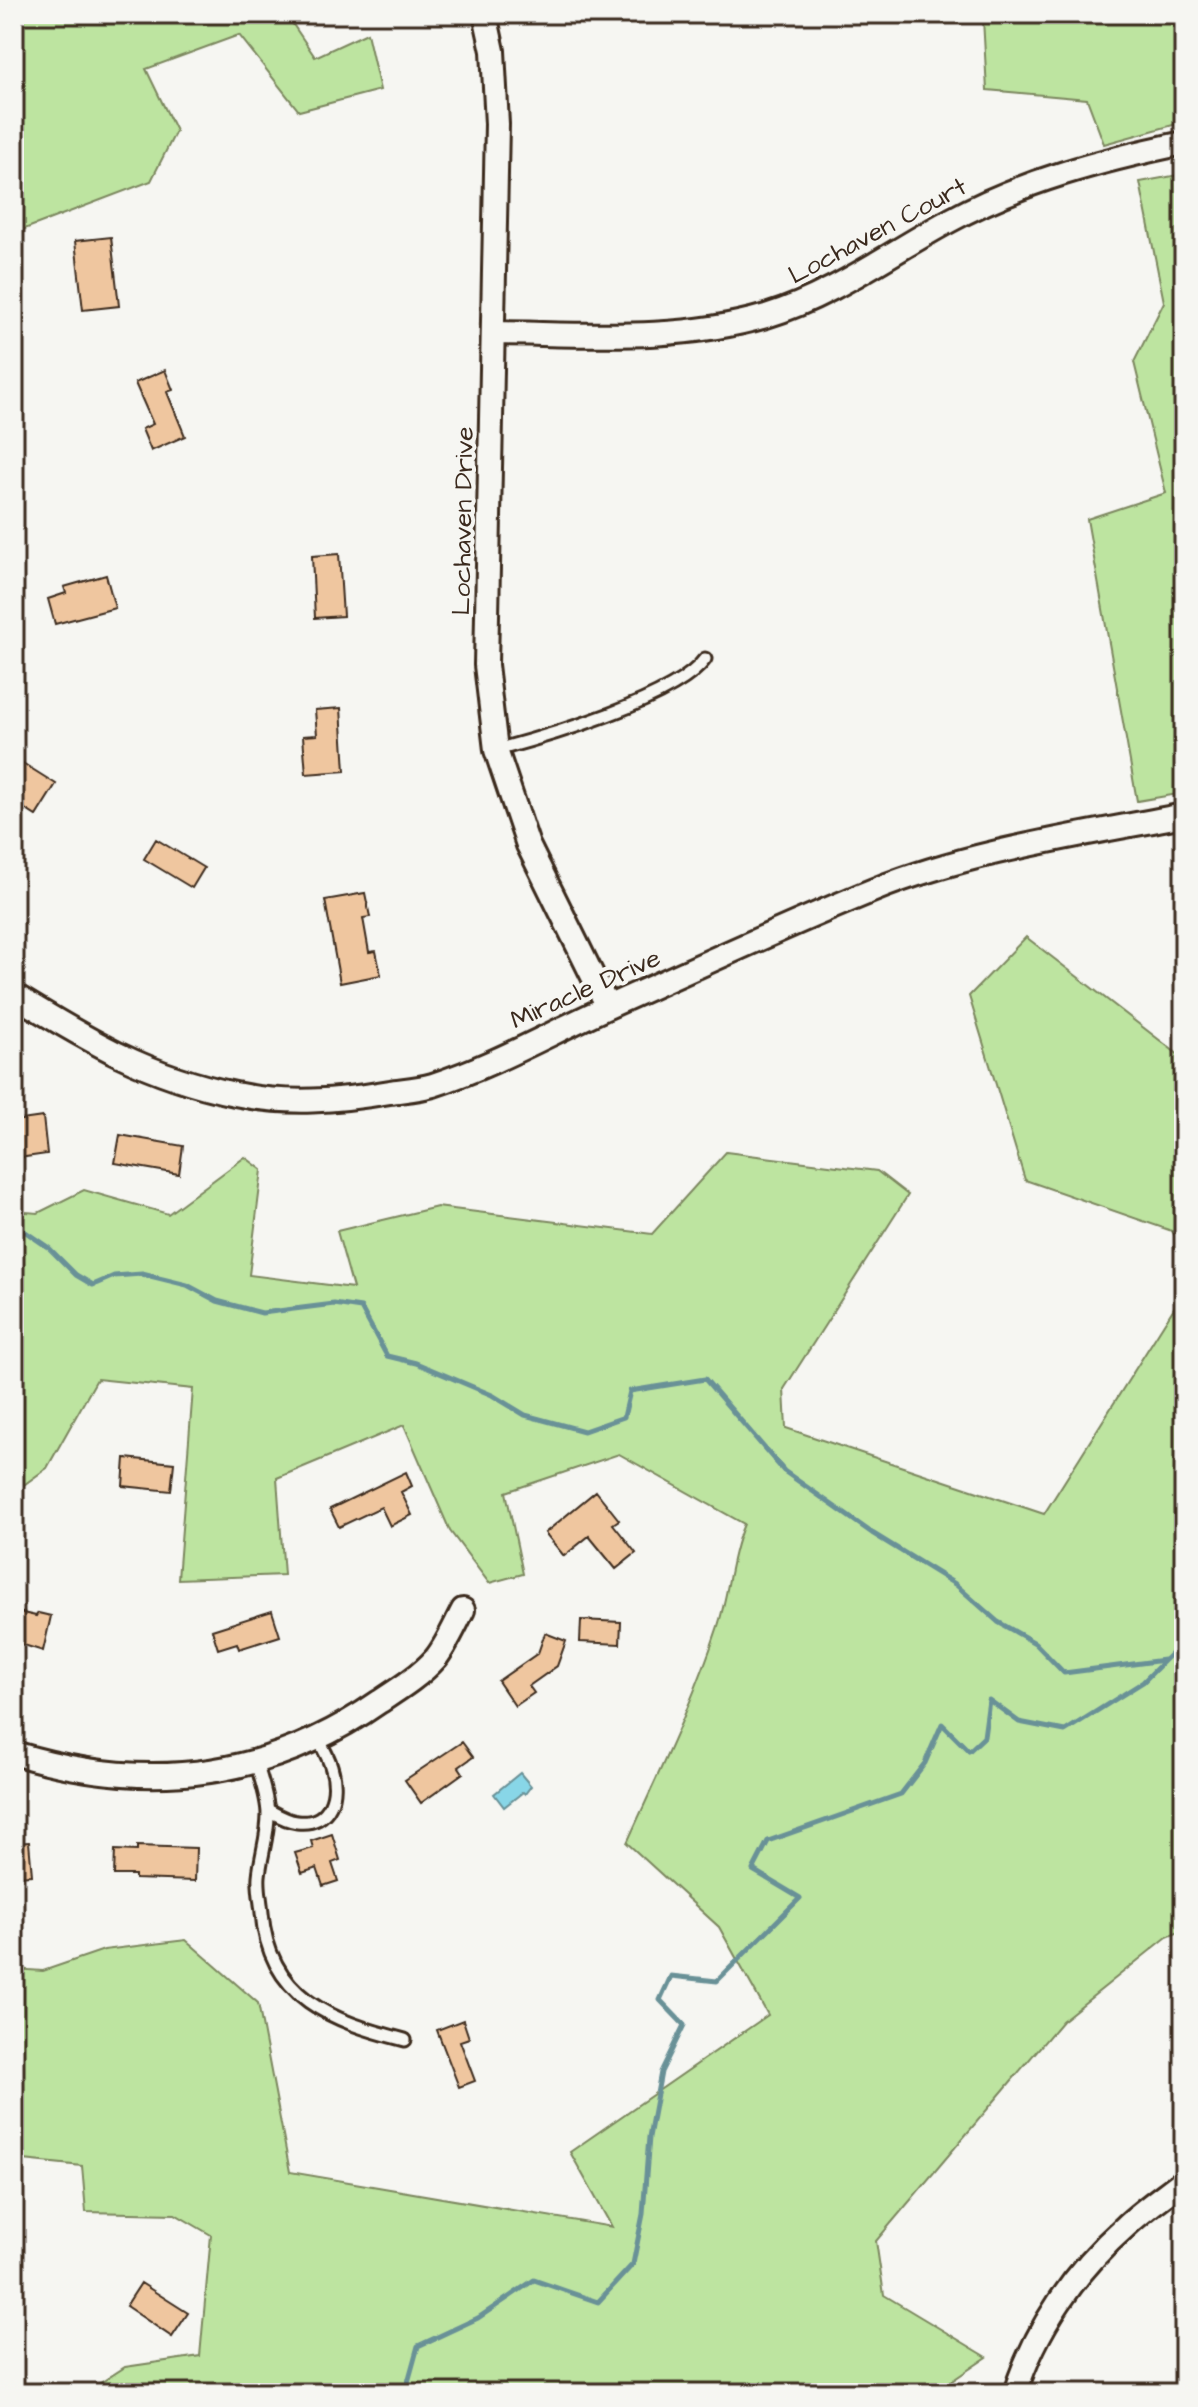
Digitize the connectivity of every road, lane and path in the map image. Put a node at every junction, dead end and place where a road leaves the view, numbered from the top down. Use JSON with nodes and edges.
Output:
{"nodes":[{"id":1,"x":485,"y":14,"type":"edge"},
{"id":2,"x":1184,"y":143,"type":"edge"},
{"id":3,"x":495,"y":333,"type":"junction"},
{"id":4,"x":705,"y":659,"type":"dead end"},
{"id":5,"x":496,"y":750,"type":"junction"},
{"id":6,"x":1184,"y":815,"type":"edge"},
{"id":7,"x":14,"y":995,"type":"edge"},
{"id":8,"x":608,"y":1007,"type":"junction"},
{"id":9,"x":463,"y":1610,"type":"dead end"},
{"id":10,"x":318,"y":1738,"type":"junction"},
{"id":11,"x":14,"y":1753,"type":"edge"},
{"id":12,"x":256,"y":1761,"type":"junction"},
{"id":13,"x":268,"y":1810,"type":"junction"},
{"id":14,"x":405,"y":2040,"type":"dead end"},
{"id":15,"x":1184,"y":2180,"type":"edge"},
{"id":16,"x":1015,"y":2393,"type":"edge"}],
"edges":[{"from":1,"to":3,"type":"street","name":"Lochaven Drive"},
{"from":2,"to":3,"type":"street","name":"Lochaven Court"},
{"from":3,"to":5,"type":"street","name":"Lochaven Drive"},
{"from":4,"to":5,"type":"lane"},
{"from":5,"to":8,"type":"street","name":"Lochaven Drive"},
{"from":6,"to":8,"type":"street","name":"Miracle Drive"},
{"from":7,"to":8,"type":"street","name":"Miracle Drive"},
{"from":9,"to":10,"type":"street"},
{"from":10,"to":12,"type":"street"},
{"from":10,"to":13,"type":"lane"},
{"from":11,"to":12,"type":"street"},
{"from":12,"to":13,"type":"lane"},
{"from":13,"to":14,"type":"lane"},
{"from":15,"to":16,"type":"street"}]}
